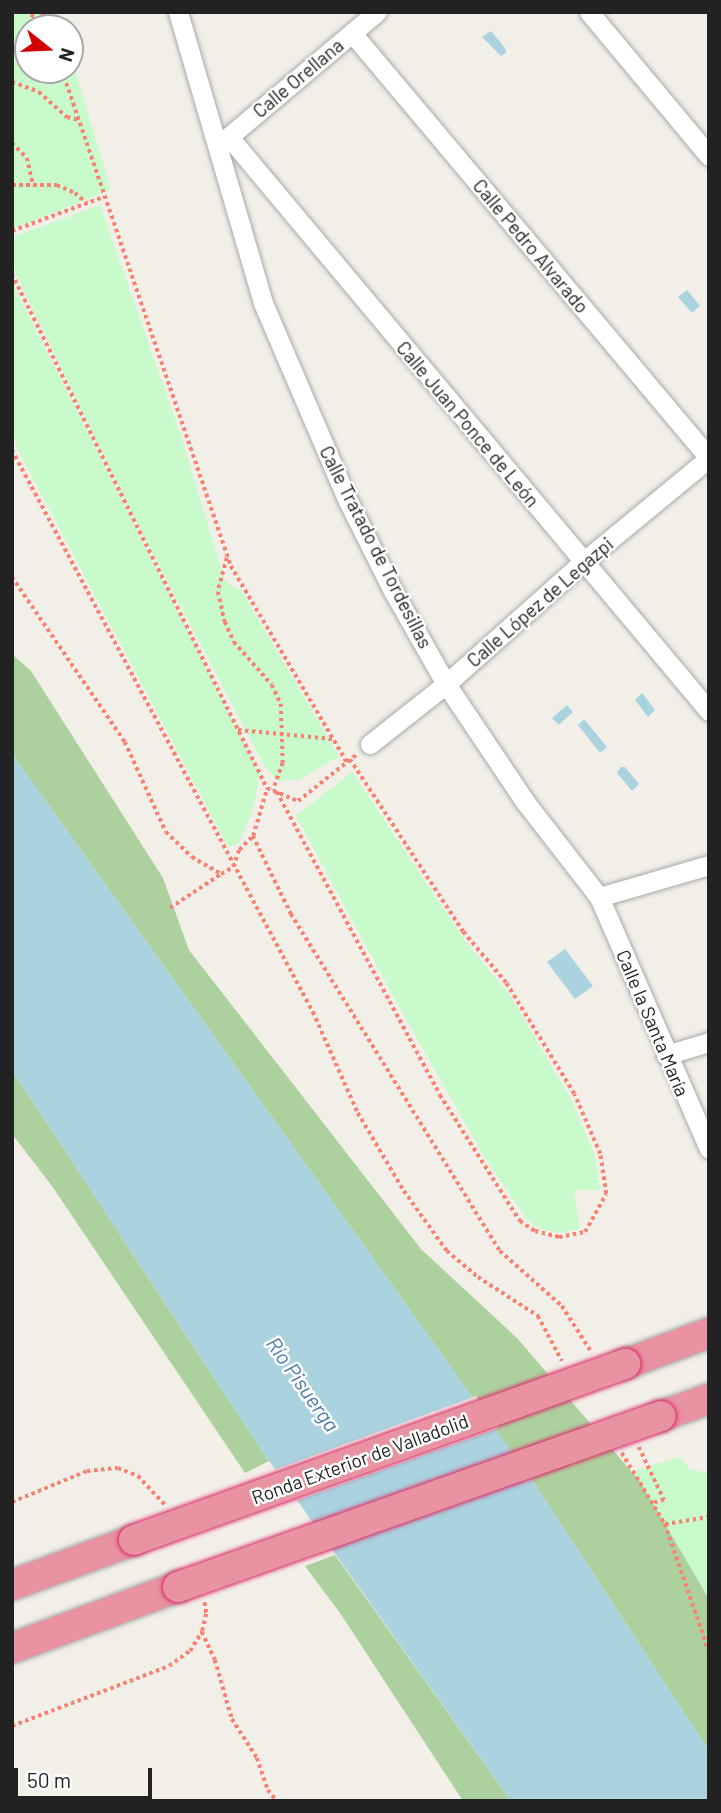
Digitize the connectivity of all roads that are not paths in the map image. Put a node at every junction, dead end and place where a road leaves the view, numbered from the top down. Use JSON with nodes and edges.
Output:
{"nodes":[{"id":1,"x":178,"y":12,"type":"edge"},
{"id":2,"x":589,"y":12,"type":"edge"},
{"id":3,"x":374,"y":13,"type":"edge"},
{"id":4,"x":352,"y":33,"type":"junction"},
{"id":5,"x":224,"y":140,"type":"junction"},
{"id":6,"x":709,"y":156,"type":"edge"},
{"id":7,"x":709,"y":458,"type":"edge"},
{"id":8,"x":583,"y":562,"type":"junction"},
{"id":9,"x":446,"y":684,"type":"junction"},
{"id":10,"x":709,"y":711,"type":"edge"},
{"id":11,"x":369,"y":744,"type":"dead end"},
{"id":12,"x":709,"y":865,"type":"edge"},
{"id":13,"x":599,"y":897,"type":"junction"},
{"id":14,"x":709,"y":1042,"type":"edge"},
{"id":15,"x":666,"y":1055,"type":"junction"},
{"id":16,"x":709,"y":1149,"type":"edge"},
{"id":17,"x":709,"y":1333,"type":"edge"},
{"id":18,"x":709,"y":1399,"type":"edge"},
{"id":19,"x":12,"y":1585,"type":"edge"},
{"id":20,"x":12,"y":1648,"type":"edge"}],
"edges":[{"from":1,"to":5,"type":"street","name":"Calle Tratado de Tordesillas"},
{"from":2,"to":6,"type":"street"},
{"from":3,"to":4,"type":"street","name":"Calle Orellana"},
{"from":4,"to":5,"type":"street","name":"Calle Orellana"},
{"from":4,"to":7,"type":"street","name":"Calle Pedro Alvarado"},
{"from":5,"to":8,"type":"street","name":"Calle Juan Ponce de León"},
{"from":5,"to":9,"type":"street","name":"Calle Tratado de Tordesillas"},
{"from":7,"to":8,"type":"street","name":"Calle López de Legazpi"},
{"from":8,"to":9,"type":"street","name":"Calle López de Legazpi"},
{"from":8,"to":10,"type":"street","name":"Calle Juan Ponce de León"},
{"from":9,"to":11,"type":"street","name":"Calle López de Legazpi"},
{"from":9,"to":13,"type":"street","name":"Calle Tratado de Tordesillas"},
{"from":12,"to":13,"type":"street"},
{"from":13,"to":15,"type":"street","name":"Calle la Santa María"},
{"from":14,"to":15,"type":"street"},
{"from":15,"to":16,"type":"street","name":"Calle la Santa María"},
{"from":17,"to":19,"type":"highway","name":"Ronda Exterior de Valladolid","bridge":true},
{"from":18,"to":20,"type":"highway","bridge":true}]}
